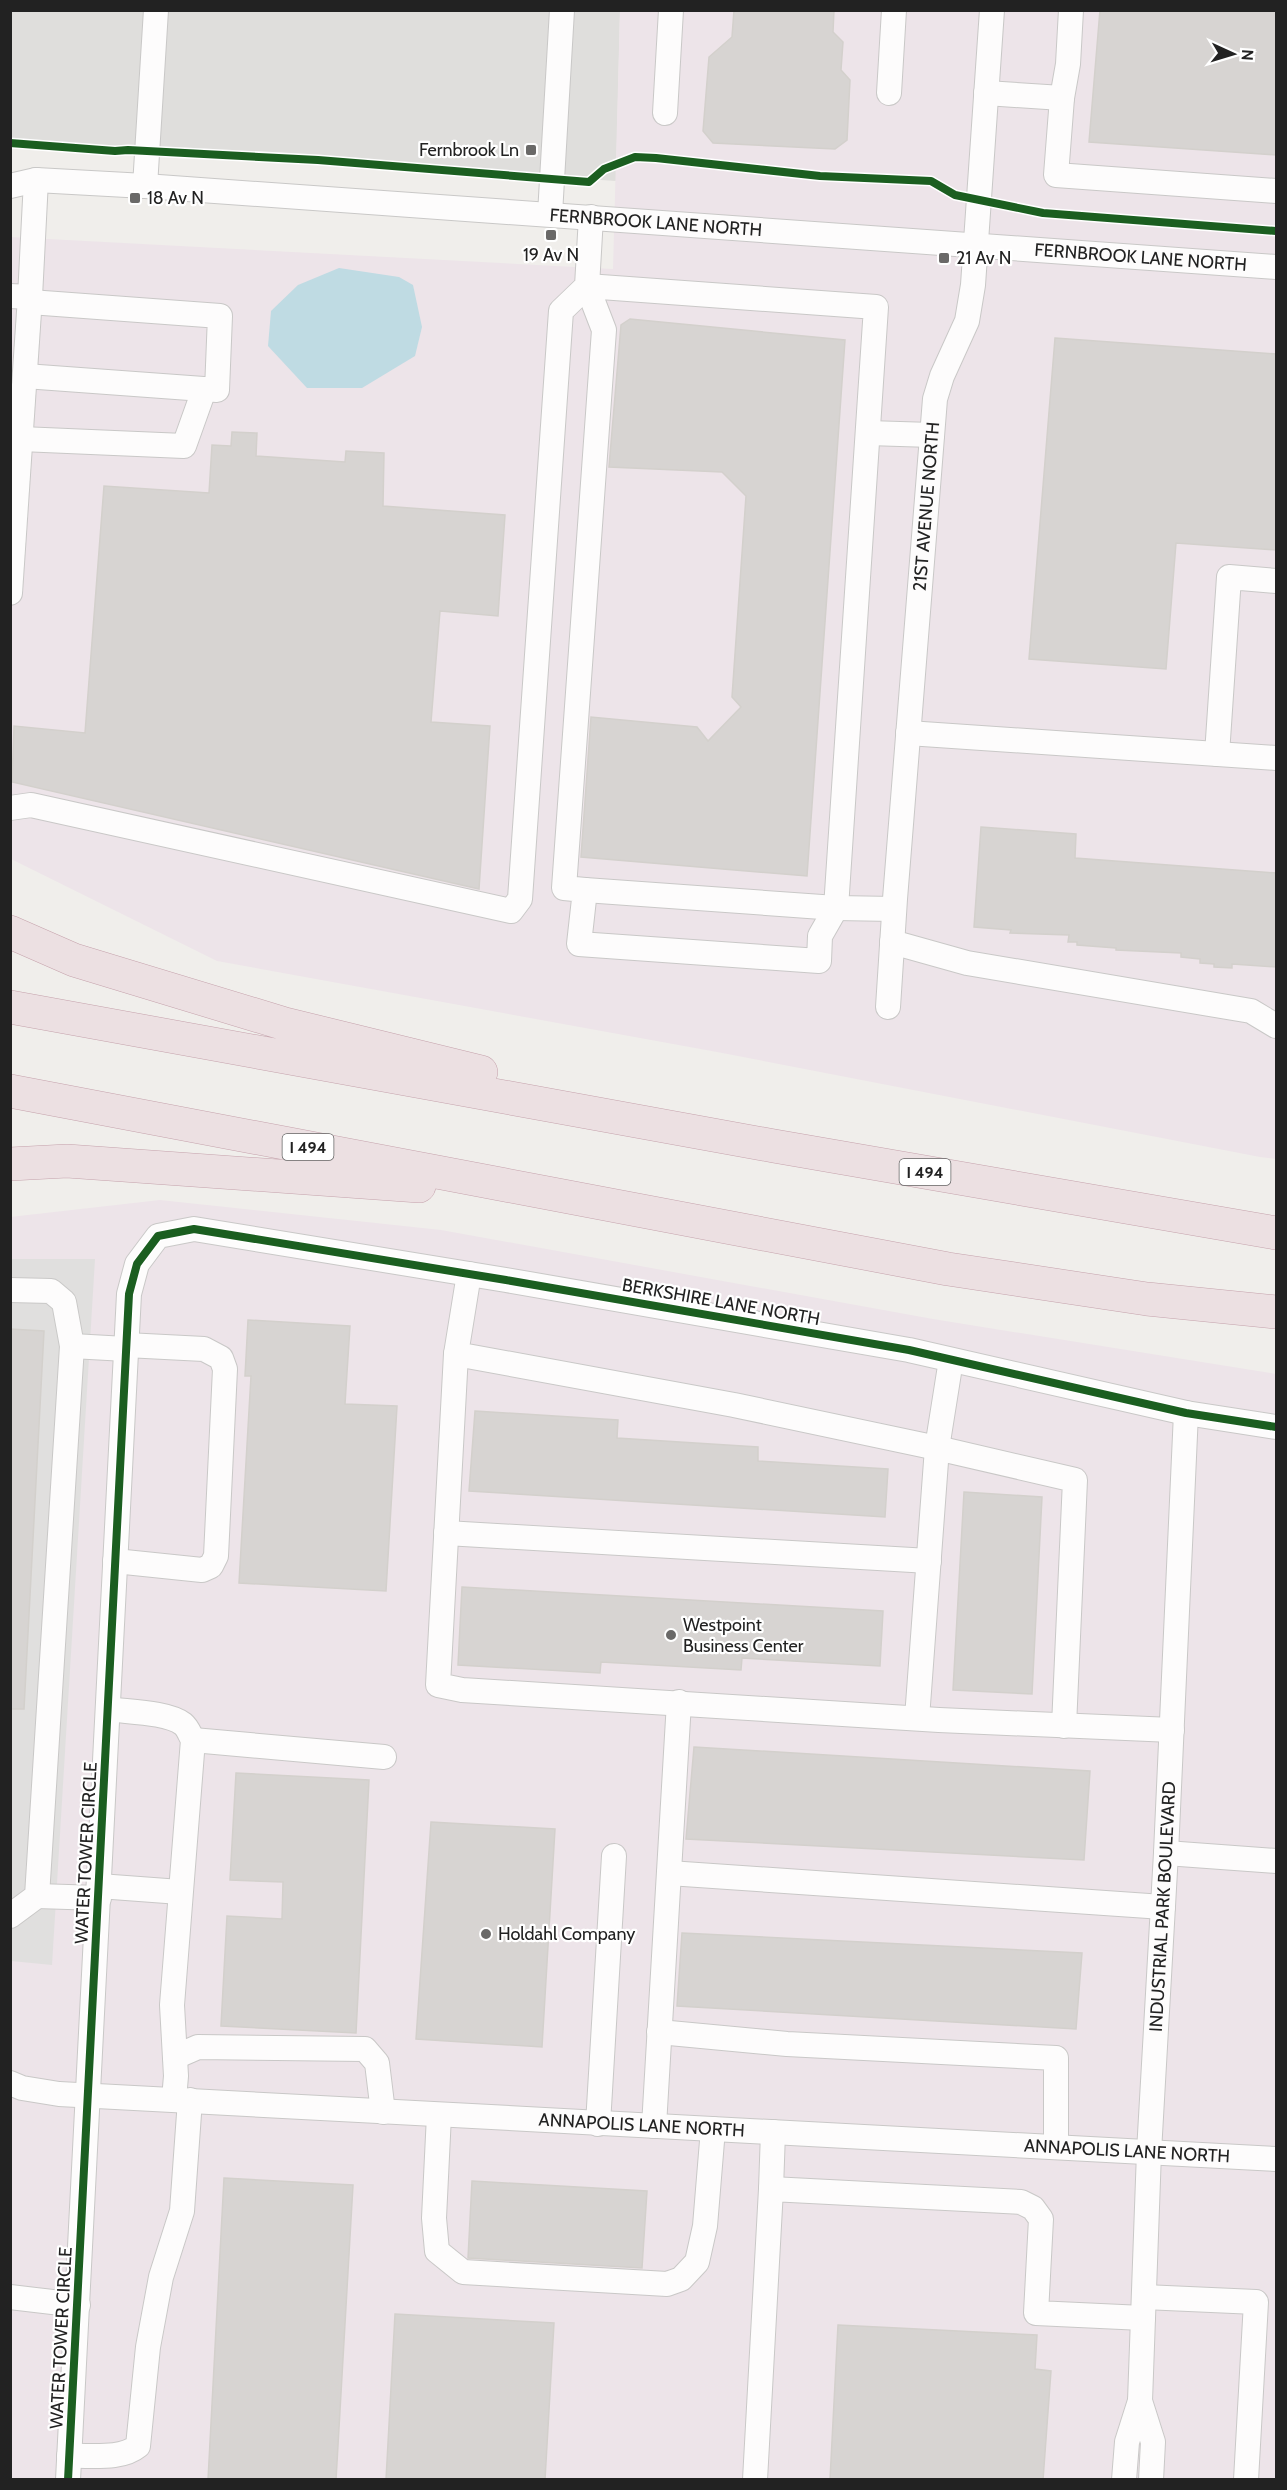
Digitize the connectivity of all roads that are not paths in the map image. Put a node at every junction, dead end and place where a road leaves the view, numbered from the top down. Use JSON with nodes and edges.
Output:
{"nodes":[{"id":1,"x":156,"y":10,"type":"edge"},
{"id":2,"x":562,"y":10,"type":"edge"},
{"id":3,"x":671,"y":10,"type":"edge"},
{"id":4,"x":894,"y":10,"type":"edge"},
{"id":5,"x":992,"y":10,"type":"edge"},
{"id":6,"x":1071,"y":10,"type":"edge"},
{"id":7,"x":889,"y":93,"type":"dead end"},
{"id":8,"x":986,"y":93,"type":"junction"},
{"id":9,"x":1062,"y":98,"type":"junction"},
{"id":10,"x":665,"y":113,"type":"dead end"},
{"id":11,"x":10,"y":167,"type":"edge"},
{"id":12,"x":36,"y":180,"type":"junction"},
{"id":13,"x":10,"y":186,"type":"edge"},
{"id":14,"x":145,"y":186,"type":"junction"},
{"id":15,"x":1276,"y":190,"type":"edge"},
{"id":16,"x":550,"y":214,"type":"junction"},
{"id":17,"x":591,"y":217,"type":"junction"},
{"id":18,"x":976,"y":246,"type":"junction"},
{"id":19,"x":1276,"y":267,"type":"edge"},
{"id":20,"x":586,"y":286,"type":"junction"},
{"id":21,"x":24,"y":298,"type":"edge"},
{"id":22,"x":25,"y":376,"type":"junction"},
{"id":23,"x":204,"y":390,"type":"junction"},
{"id":24,"x":868,"y":433,"type":"junction"},
{"id":25,"x":932,"y":435,"type":"junction"},
{"id":26,"x":21,"y":439,"type":"junction"},
{"id":27,"x":1276,"y":581,"type":"edge"},
{"id":28,"x":10,"y":593,"type":"edge"},
{"id":29,"x":908,"y":733,"type":"junction"},
{"id":30,"x":1217,"y":754,"type":"junction"},
{"id":31,"x":1276,"y":758,"type":"edge"},
{"id":32,"x":10,"y":808,"type":"edge"},
{"id":33,"x":585,"y":890,"type":"junction"},
{"id":34,"x":836,"y":908,"type":"junction"},
{"id":35,"x":894,"y":909,"type":"junction"},
{"id":36,"x":10,"y":932,"type":"edge"},
{"id":37,"x":892,"y":942,"type":"junction"},
{"id":38,"x":10,"y":1007,"type":"edge"},
{"id":39,"x":888,"y":1007,"type":"dead end"},
{"id":40,"x":1276,"y":1026,"type":"edge"},
{"id":41,"x":10,"y":1091,"type":"edge"},
{"id":42,"x":574,"y":1109,"type":"junction"},
{"id":43,"x":10,"y":1164,"type":"edge"},
{"id":44,"x":605,"y":1205,"type":"junction"},
{"id":45,"x":1276,"y":1233,"type":"edge"},
{"id":46,"x":158,"y":1236,"type":"joint"},
{"id":47,"x":470,"y":1274,"type":"junction"},
{"id":48,"x":10,"y":1290,"type":"edge"},
{"id":49,"x":1276,"y":1312,"type":"edge"},
{"id":50,"x":72,"y":1346,"type":"junction"},
{"id":51,"x":126,"y":1347,"type":"junction"},
{"id":52,"x":456,"y":1354,"type":"junction"},
{"id":53,"x":951,"y":1360,"type":"junction"},
{"id":54,"x":1186,"y":1413,"type":"junction"},
{"id":55,"x":1276,"y":1427,"type":"edge"},
{"id":56,"x":937,"y":1448,"type":"junction"},
{"id":57,"x":446,"y":1533,"type":"junction"},
{"id":58,"x":115,"y":1561,"type":"junction"},
{"id":59,"x":929,"y":1561,"type":"junction"},
{"id":60,"x":679,"y":1702,"type":"junction"},
{"id":61,"x":108,"y":1709,"type":"junction"},
{"id":62,"x":917,"y":1718,"type":"junction"},
{"id":63,"x":1064,"y":1726,"type":"junction"},
{"id":64,"x":1172,"y":1730,"type":"junction"},
{"id":65,"x":193,"y":1740,"type":"junction"},
{"id":66,"x":384,"y":1757,"type":"dead end"},
{"id":67,"x":1166,"y":1853,"type":"junction"},
{"id":68,"x":615,"y":1856,"type":"dead end"},
{"id":69,"x":1276,"y":1861,"type":"edge"},
{"id":70,"x":669,"y":1873,"type":"junction"},
{"id":71,"x":99,"y":1892,"type":"junction"},
{"id":72,"x":180,"y":1892,"type":"junction"},
{"id":73,"x":37,"y":1896,"type":"junction"},
{"id":74,"x":1163,"y":1907,"type":"junction"},
{"id":75,"x":10,"y":1916,"type":"edge"},
{"id":76,"x":659,"y":2032,"type":"junction"},
{"id":77,"x":175,"y":2057,"type":"junction"},
{"id":78,"x":10,"y":2083,"type":"edge"},
{"id":79,"x":89,"y":2095,"type":"junction"},
{"id":80,"x":182,"y":2100,"type":"junction"},
{"id":81,"x":383,"y":2112,"type":"junction"},
{"id":82,"x":439,"y":2115,"type":"junction"},
{"id":83,"x":598,"y":2124,"type":"junction"},
{"id":84,"x":654,"y":2126,"type":"junction"},
{"id":85,"x":713,"y":2129,"type":"junction"},
{"id":86,"x":773,"y":2132,"type":"junction"},
{"id":87,"x":1056,"y":2147,"type":"junction"},
{"id":88,"x":1149,"y":2152,"type":"junction"},
{"id":89,"x":1276,"y":2158,"type":"edge"},
{"id":90,"x":771,"y":2189,"type":"junction"},
{"id":91,"x":10,"y":2297,"type":"edge"},
{"id":92,"x":78,"y":2305,"type":"junction"},
{"id":93,"x":1144,"y":2308,"type":"junction"},
{"id":94,"x":1140,"y":2401,"type":"junction"},
{"id":95,"x":69,"y":2468,"type":"edge"},
{"id":96,"x":754,"y":2480,"type":"edge"},
{"id":97,"x":1124,"y":2480,"type":"edge"},
{"id":98,"x":1151,"y":2480,"type":"edge"},
{"id":99,"x":1246,"y":2480,"type":"edge"}],
"edges":[{"from":1,"to":14,"type":"street"},
{"from":2,"to":16,"type":"street"},
{"from":3,"to":10,"type":"street"},
{"from":4,"to":7,"type":"street"},
{"from":5,"to":8,"type":"street","name":"21ST AVENUE NORTH"},
{"from":6,"to":9,"type":"street"},
{"from":8,"to":9,"type":"street"},
{"from":8,"to":18,"type":"street","name":"21ST AVENUE NORTH"},
{"from":9,"to":15,"type":"street"},
{"from":11,"to":12,"type":"street","name":"FERNBROOK LANE NORTH"},
{"from":12,"to":13,"type":"street","name":"FERNBROOK LANE NORTH"},
{"from":12,"to":14,"type":"street","name":"FERNBROOK LANE NORTH"},
{"from":12,"to":21,"type":"street"},
{"from":14,"to":16,"type":"street","name":"FERNBROOK LANE NORTH"},
{"from":16,"to":17,"type":"street","name":"FERNBROOK LANE NORTH"},
{"from":17,"to":18,"type":"street","name":"FERNBROOK LANE NORTH"},
{"from":17,"to":20,"type":"street"},
{"from":18,"to":19,"type":"street","name":"FERNBROOK LANE NORTH"},
{"from":18,"to":25,"type":"street","name":"21ST AVENUE NORTH"},
{"from":20,"to":24,"type":"street"},
{"from":20,"to":32,"type":"street"},
{"from":20,"to":33,"type":"street"},
{"from":21,"to":22,"type":"street"},
{"from":21,"to":23,"type":"street"},
{"from":22,"to":23,"type":"street"},
{"from":22,"to":26,"type":"street"},
{"from":23,"to":26,"type":"street"},
{"from":24,"to":25,"type":"street"},
{"from":24,"to":34,"type":"street"},
{"from":25,"to":29,"type":"street","name":"21ST AVENUE NORTH"},
{"from":26,"to":28,"type":"street"},
{"from":27,"to":30,"type":"street"},
{"from":29,"to":30,"type":"street"},
{"from":29,"to":35,"type":"street","name":"21ST AVENUE NORTH"},
{"from":30,"to":31,"type":"street"},
{"from":33,"to":34,"type":"street"},
{"from":33,"to":34,"type":"street"},
{"from":34,"to":35,"type":"street"},
{"from":35,"to":37,"type":"street","name":"21ST AVENUE NORTH"},
{"from":36,"to":42,"type":"highway"},
{"from":37,"to":39,"type":"street","name":"21ST AVENUE NORTH"},
{"from":37,"to":40,"type":"street"},
{"from":38,"to":42,"type":"highway","number":"I 494"},
{"from":41,"to":44,"type":"highway","number":"I 494"},
{"from":42,"to":45,"type":"highway","number":"I 494"},
{"from":43,"to":44,"type":"highway"},
{"from":44,"to":49,"type":"highway","number":"I 494"},
{"from":46,"to":47,"type":"street","name":"BERKSHIRE LANE NORTH"},
{"from":46,"to":51,"type":"street","name":"WATER TOWER CIRCLE"},
{"from":47,"to":52,"type":"street"},
{"from":47,"to":53,"type":"street","name":"BERKSHIRE LANE NORTH"},
{"from":48,"to":50,"type":"street"},
{"from":50,"to":51,"type":"street"},
{"from":50,"to":73,"type":"street"},
{"from":51,"to":58,"type":"street","name":"WATER TOWER CIRCLE"},
{"from":51,"to":58,"type":"street"},
{"from":52,"to":56,"type":"street"},
{"from":52,"to":57,"type":"street"},
{"from":53,"to":54,"type":"street","name":"BERKSHIRE LANE NORTH"},
{"from":53,"to":56,"type":"street"},
{"from":54,"to":55,"type":"street","name":"BERKSHIRE LANE NORTH"},
{"from":54,"to":64,"type":"street","name":"INDUSTRIAL PARK BOULEVARD"},
{"from":56,"to":59,"type":"street"},
{"from":56,"to":63,"type":"street"},
{"from":57,"to":59,"type":"street"},
{"from":57,"to":60,"type":"street"},
{"from":58,"to":61,"type":"street","name":"WATER TOWER CIRCLE"},
{"from":59,"to":62,"type":"street"},
{"from":60,"to":62,"type":"street"},
{"from":60,"to":70,"type":"street"},
{"from":61,"to":65,"type":"street"},
{"from":61,"to":71,"type":"street","name":"WATER TOWER CIRCLE"},
{"from":62,"to":63,"type":"street"},
{"from":63,"to":64,"type":"street"},
{"from":64,"to":67,"type":"street","name":"INDUSTRIAL PARK BOULEVARD"},
{"from":65,"to":66,"type":"street"},
{"from":65,"to":72,"type":"street"},
{"from":67,"to":69,"type":"street"},
{"from":67,"to":74,"type":"street","name":"INDUSTRIAL PARK BOULEVARD"},
{"from":68,"to":83,"type":"street"},
{"from":70,"to":74,"type":"street"},
{"from":70,"to":76,"type":"street"},
{"from":71,"to":72,"type":"street"},
{"from":71,"to":73,"type":"street"},
{"from":71,"to":79,"type":"street","name":"WATER TOWER CIRCLE"},
{"from":72,"to":77,"type":"street"},
{"from":73,"to":75,"type":"street"},
{"from":74,"to":88,"type":"street","name":"INDUSTRIAL PARK BOULEVARD"},
{"from":76,"to":84,"type":"street"},
{"from":76,"to":87,"type":"street"},
{"from":77,"to":80,"type":"street"},
{"from":77,"to":81,"type":"street"},
{"from":78,"to":79,"type":"street","name":"ANNAPOLIS LANE NORTH"},
{"from":79,"to":80,"type":"street","name":"ANNAPOLIS LANE NORTH"},
{"from":79,"to":92,"type":"street","name":"WATER TOWER CIRCLE"},
{"from":80,"to":81,"type":"street","name":"ANNAPOLIS LANE NORTH"},
{"from":80,"to":95,"type":"street"},
{"from":81,"to":82,"type":"street","name":"ANNAPOLIS LANE NORTH"},
{"from":82,"to":83,"type":"street","name":"ANNAPOLIS LANE NORTH"},
{"from":82,"to":85,"type":"street"},
{"from":83,"to":84,"type":"street","name":"ANNAPOLIS LANE NORTH"},
{"from":84,"to":85,"type":"street","name":"ANNAPOLIS LANE NORTH"},
{"from":85,"to":86,"type":"street","name":"ANNAPOLIS LANE NORTH"},
{"from":86,"to":87,"type":"street","name":"ANNAPOLIS LANE NORTH"},
{"from":86,"to":90,"type":"street"},
{"from":87,"to":88,"type":"street","name":"ANNAPOLIS LANE NORTH"},
{"from":88,"to":89,"type":"street","name":"ANNAPOLIS LANE NORTH"},
{"from":88,"to":93,"type":"street","name":"INDUSTRIAL PARK BOULEVARD"},
{"from":90,"to":93,"type":"street"},
{"from":90,"to":96,"type":"street"},
{"from":91,"to":92,"type":"street"},
{"from":92,"to":95,"type":"street","name":"WATER TOWER CIRCLE"},
{"from":93,"to":94,"type":"street","name":"INDUSTRIAL PARK BOULEVARD"},
{"from":93,"to":99,"type":"street"},
{"from":94,"to":97,"type":"street","name":"INDUSTRIAL PARK BOULEVARD"},
{"from":94,"to":98,"type":"street","name":"INDUSTRIAL PARK BOULEVARD"}]}
